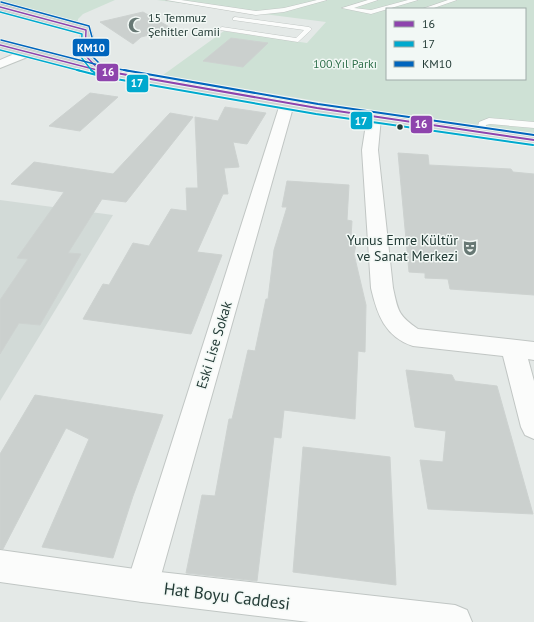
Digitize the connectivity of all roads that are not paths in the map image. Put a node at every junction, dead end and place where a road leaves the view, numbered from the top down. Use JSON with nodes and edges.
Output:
{"nodes":[{"id":1,"x":169,"y":0,"type":"edge"},
{"id":2,"x":324,"y":0,"type":"edge"},
{"id":3,"x":375,"y":0,"type":"edge"},
{"id":4,"x":415,"y":0,"type":"edge"},
{"id":5,"x":454,"y":0,"type":"edge"},
{"id":6,"x":0,"y":7,"type":"edge"},
{"id":7,"x":428,"y":8,"type":"edge"},
{"id":8,"x":371,"y":12,"type":"junction"},
{"id":9,"x":386,"y":14,"type":"edge"},
{"id":10,"x":235,"y":19,"type":"dead end"},
{"id":11,"x":222,"y":29,"type":"dead end"},
{"id":12,"x":0,"y":45,"type":"edge"},
{"id":13,"x":85,"y":48,"type":"junction"},
{"id":14,"x":26,"y":53,"type":"junction"},
{"id":15,"x":54,"y":60,"type":"junction"},
{"id":16,"x":0,"y":64,"type":"edge"},
{"id":17,"x":100,"y":71,"type":"junction"},
{"id":18,"x":287,"y":104,"type":"junction"},
{"id":19,"x":374,"y":118,"type":"junction"},
{"id":20,"x":534,"y":125,"type":"edge"},
{"id":21,"x":480,"y":134,"type":"junction"},
{"id":22,"x":534,"y":140,"type":"edge"},
{"id":23,"x":523,"y":350,"type":"edge"},
{"id":24,"x":534,"y":427,"type":"edge"},
{"id":25,"x":0,"y":566,"type":"edge"},
{"id":26,"x":142,"y":586,"type":"junction"},
{"id":27,"x":455,"y":622,"type":"edge"}],
"edges":[{"from":1,"to":2,"type":"lane"},
{"from":3,"to":8,"type":"lane"},
{"from":4,"to":8,"type":"lane"},
{"from":5,"to":7,"type":"lane"},
{"from":6,"to":13,"type":"main road"},
{"from":8,"to":9,"type":"lane"},
{"from":10,"to":11,"type":"lane"},
{"from":12,"to":14,"type":"main road"},
{"from":13,"to":15,"type":"main road"},
{"from":13,"to":17,"type":"main road"},
{"from":14,"to":15,"type":"main road"},
{"from":14,"to":16,"type":"street"},
{"from":15,"to":17,"type":"main road"},
{"from":17,"to":18,"type":"main road"},
{"from":18,"to":19,"type":"main road"},
{"from":18,"to":26,"type":"street","name":"Eski Lise Sokak"},
{"from":19,"to":21,"type":"main road"},
{"from":19,"to":23,"type":"street"},
{"from":20,"to":21,"type":"lane"},
{"from":21,"to":22,"type":"main road"},
{"from":23,"to":24,"type":"street"},
{"from":25,"to":26,"type":"street","name":"Hat Boyu Caddesi"},
{"from":26,"to":27,"type":"street","name":"Hat Boyu Caddesi"}]}
